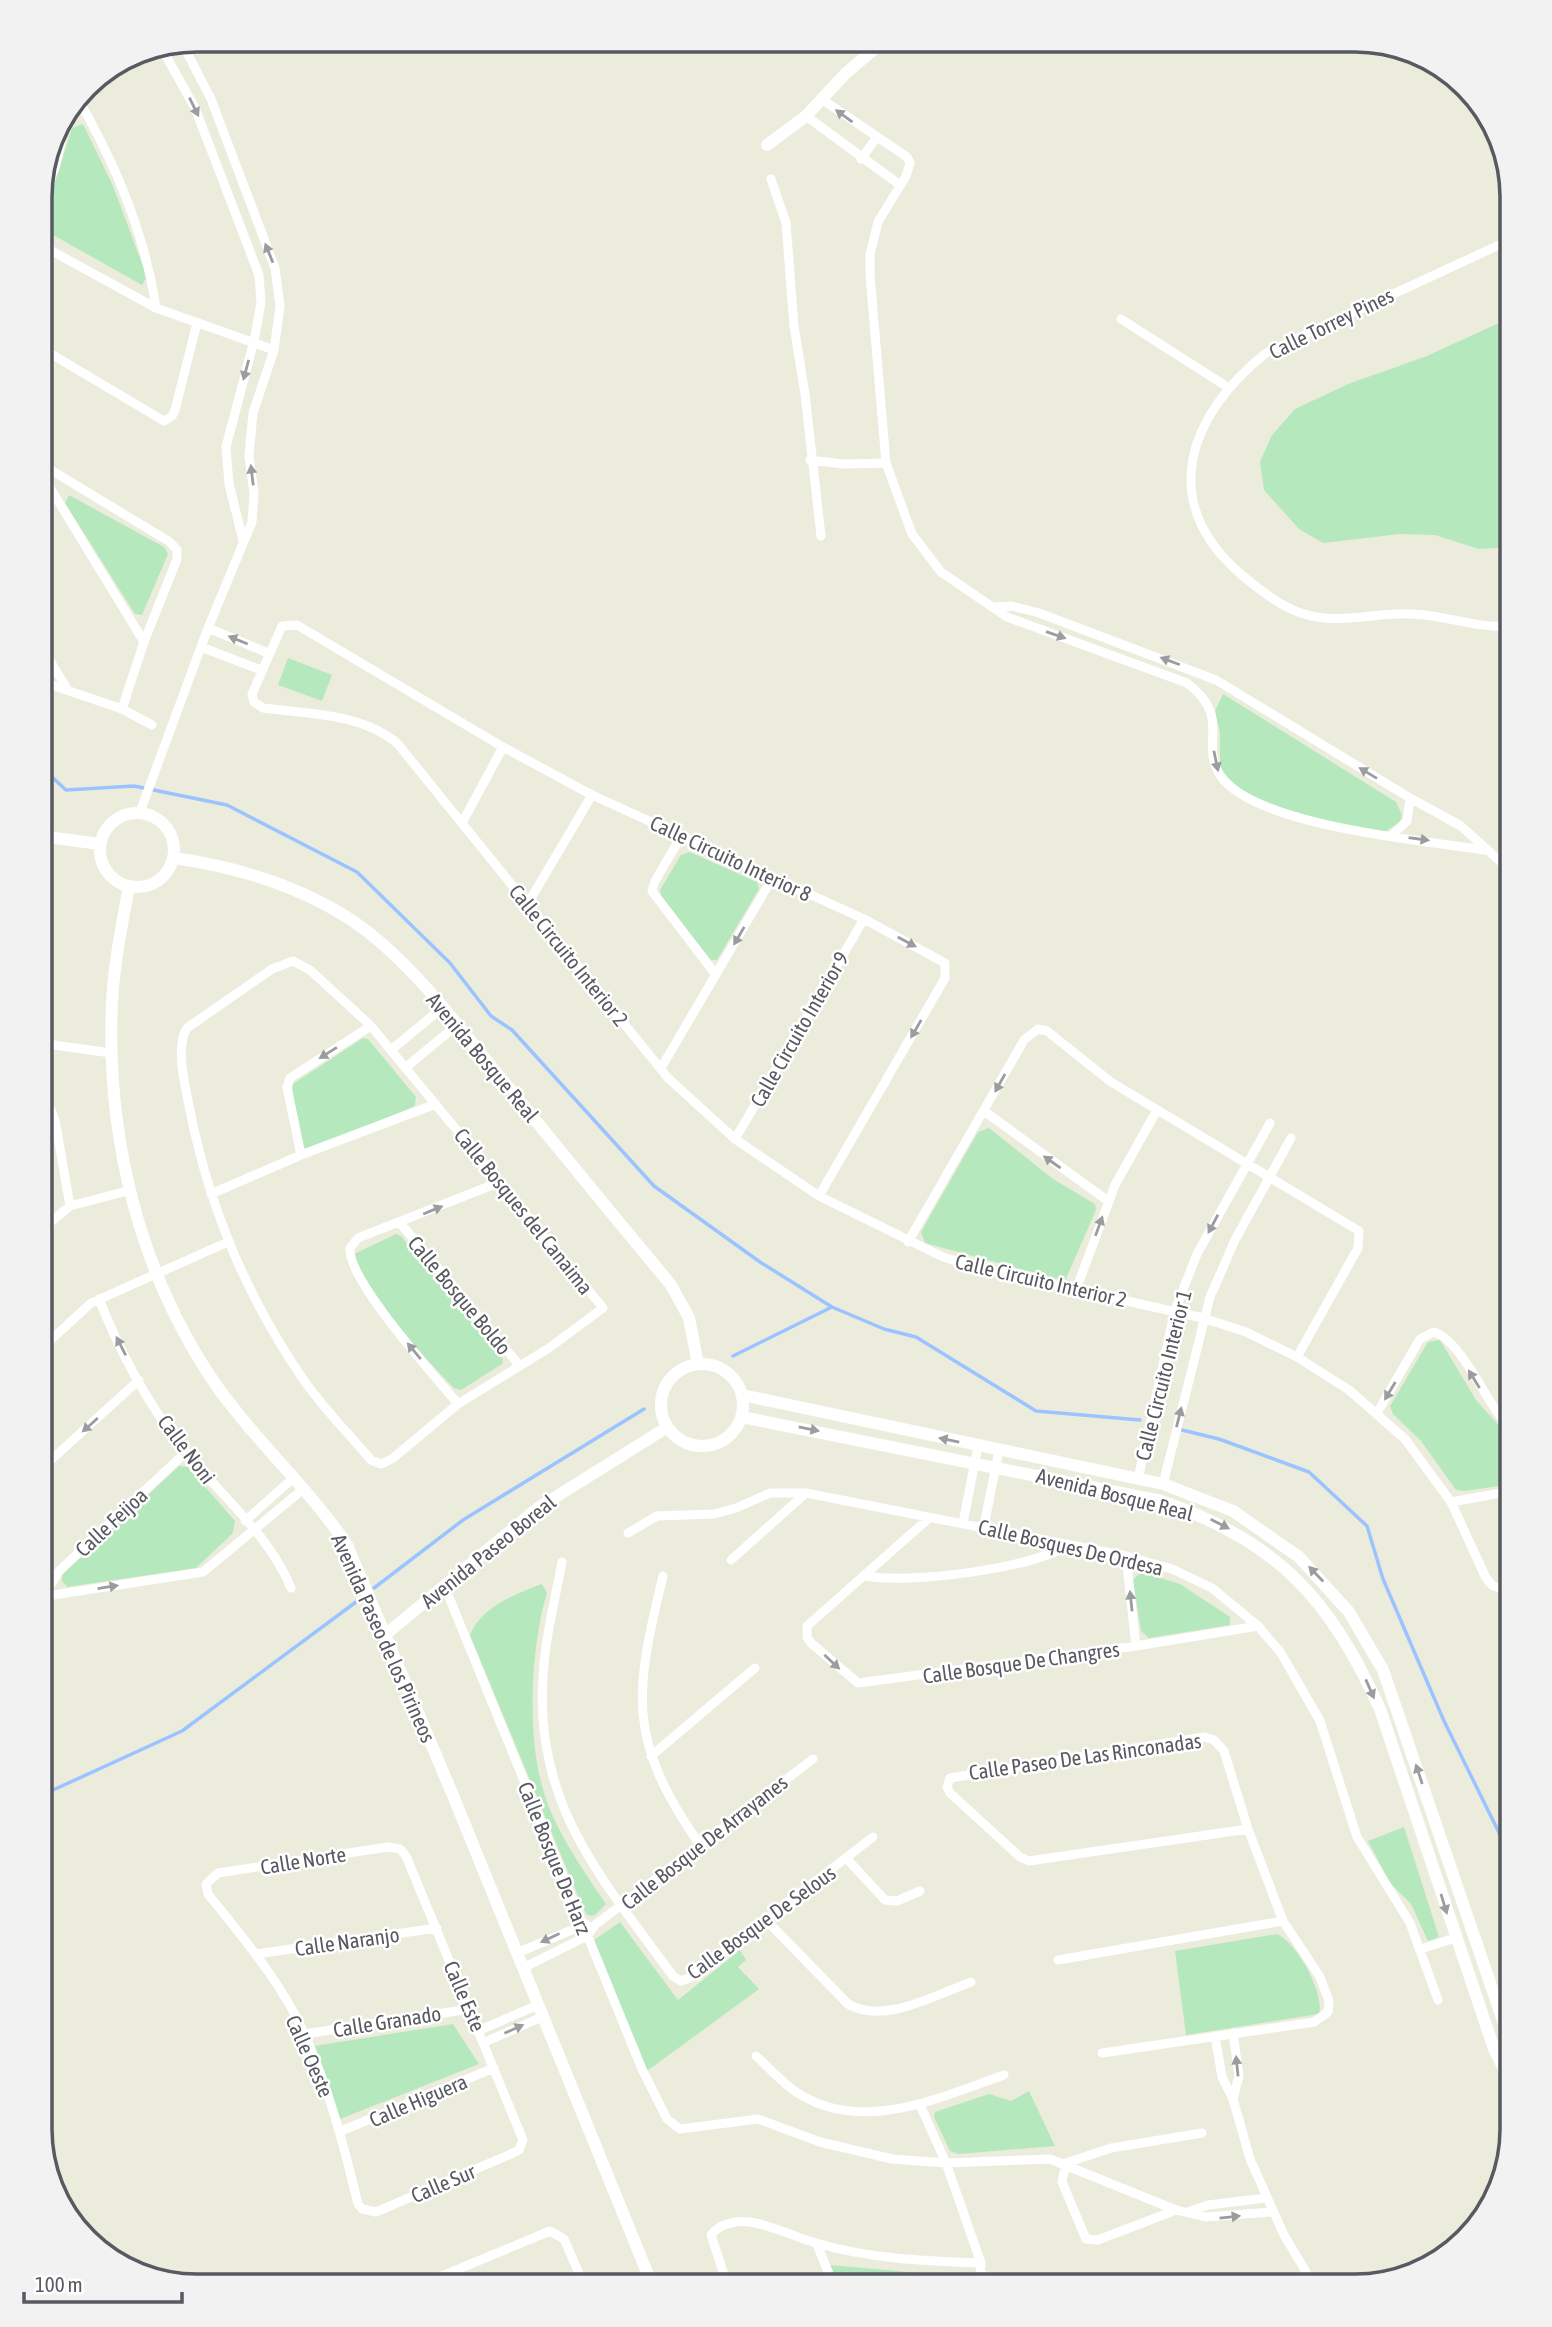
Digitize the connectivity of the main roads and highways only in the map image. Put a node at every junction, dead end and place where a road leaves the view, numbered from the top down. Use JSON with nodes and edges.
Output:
{"nodes":[{"id":1,"x":870,"y":53,"type":"edge"},
{"id":2,"x":767,"y":145,"type":"dead end"},
{"id":3,"x":53,"y":838,"type":"edge"},
{"id":4,"x":100,"y":844,"type":"junction"},
{"id":5,"x":174,"y":858,"type":"junction"},
{"id":6,"x":129,"y":886,"type":"junction"},
{"id":7,"x":698,"y":1364,"type":"junction"},
{"id":8,"x":742,"y":1395,"type":"junction"},
{"id":9,"x":742,"y":1417,"type":"junction"},
{"id":10,"x":666,"y":1428,"type":"junction"},
{"id":11,"x":385,"y":1635,"type":"junction"},
{"id":12,"x":1429,"y":1806,"type":"junction"},
{"id":13,"x":1415,"y":1810,"type":"junction"},
{"id":14,"x":1500,"y":2013,"type":"edge"},
{"id":15,"x":1500,"y":2062,"type":"edge"},
{"id":16,"x":648,"y":2274,"type":"edge"}],
"edges":[{"from":1,"to":2,"type":"main road"},
{"from":3,"to":4,"type":"main road"},
{"from":4,"to":5,"type":"main road"},
{"from":4,"to":6,"type":"main road"},
{"from":5,"to":6,"type":"main road"},
{"from":5,"to":7,"type":"main road","name":"Avenida Bosque Real"},
{"from":6,"to":11,"type":"main road","name":"Avenida Paseo de los Pirineos"},
{"from":7,"to":8,"type":"main road"},
{"from":7,"to":10,"type":"main road"},
{"from":8,"to":9,"type":"main road"},
{"from":12,"to":8,"type":"main road","name":"Avenida Bosque Real","one_way":true},
{"from":9,"to":10,"type":"main road"},
{"from":9,"to":13,"type":"main road","name":"Avenida Bosque Real","one_way":true},
{"from":10,"to":11,"type":"main road","name":"Avenida Paseo Boreal"},
{"from":11,"to":16,"type":"main road","name":"Avenida Paseo de los Pirineos"},
{"from":12,"to":13,"type":"main road"},
{"from":12,"to":14,"type":"main road","name":"Avenida Bosque Real"},
{"from":13,"to":15,"type":"main road","name":"Avenida Bosque Real","one_way":true}]}
